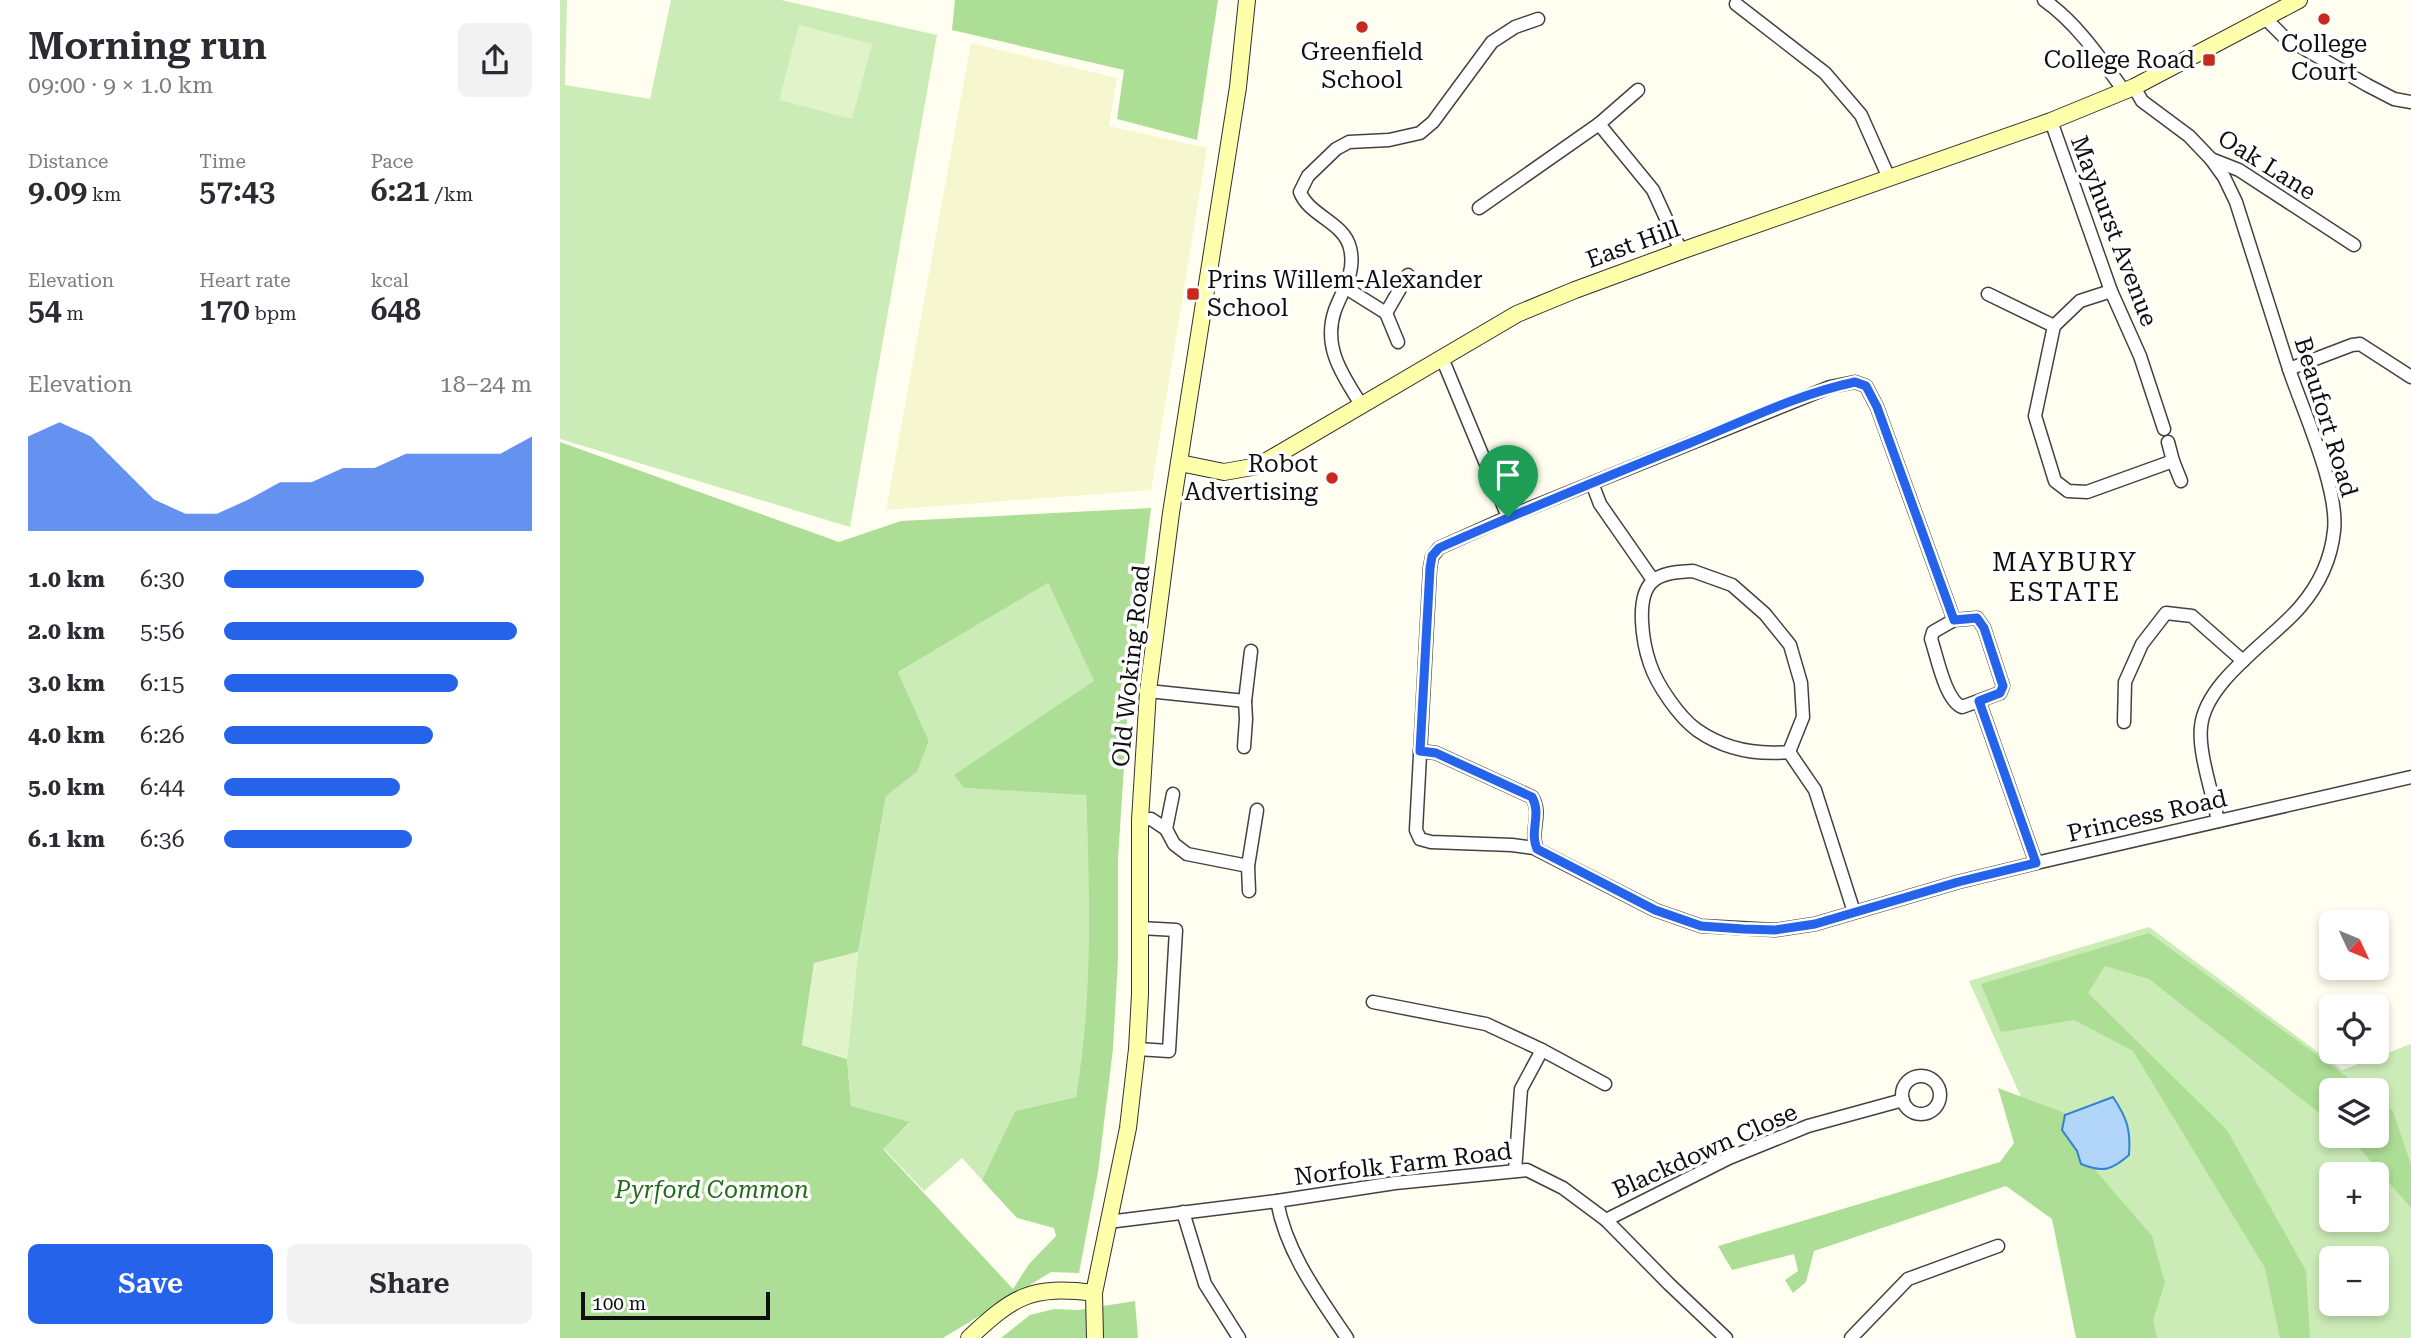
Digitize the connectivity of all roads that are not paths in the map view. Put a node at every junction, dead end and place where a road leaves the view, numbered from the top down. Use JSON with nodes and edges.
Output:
{"nodes":[{"id":1,"x":1247,"y":0,"type":"edge"},
{"id":2,"x":2044,"y":0,"type":"edge"},
{"id":3,"x":2299,"y":0,"type":"edge"},
{"id":4,"x":1736,"y":4,"type":"dead end"},
{"id":5,"x":2060,"y":4,"type":"edge"},
{"id":6,"x":2265,"y":18,"type":"junction"},
{"id":7,"x":1538,"y":19,"type":"dead end"},
{"id":8,"x":2129,"y":89,"type":"junction"},
{"id":9,"x":1638,"y":90,"type":"dead end"},
{"id":10,"x":2411,"y":102,"type":"edge"},
{"id":11,"x":2051,"y":121,"type":"junction"},
{"id":12,"x":1599,"y":124,"type":"junction"},
{"id":13,"x":2211,"y":159,"type":"junction"},
{"id":14,"x":1889,"y":178,"type":"junction"},
{"id":15,"x":1479,"y":208,"type":"dead end"},
{"id":16,"x":2354,"y":246,"type":"dead end"},
{"id":17,"x":1681,"y":251,"type":"junction"},
{"id":18,"x":1408,"y":275,"type":"dead end"},
{"id":19,"x":1346,"y":288,"type":"junction"},
{"id":20,"x":2111,"y":291,"type":"junction"},
{"id":21,"x":1987,"y":294,"type":"dead end"},
{"id":22,"x":1386,"y":313,"type":"junction"},
{"id":23,"x":2054,"y":326,"type":"junction"},
{"id":24,"x":1398,"y":342,"type":"dead end"},
{"id":25,"x":1442,"y":358,"type":"junction"},
{"id":26,"x":2289,"y":369,"type":"junction"},
{"id":27,"x":2411,"y":377,"type":"edge"},
{"id":28,"x":1362,"y":406,"type":"junction"},
{"id":29,"x":2173,"y":461,"type":"junction"},
{"id":30,"x":1180,"y":463,"type":"junction"},
{"id":31,"x":2181,"y":481,"type":"dead end"},
{"id":32,"x":1592,"y":483,"type":"junction"},
{"id":33,"x":1508,"y":517,"type":"junction"},
{"id":34,"x":1653,"y":580,"type":"junction"},
{"id":35,"x":1954,"y":620,"type":"junction"},
{"id":36,"x":1251,"y":652,"type":"dead end"},
{"id":37,"x":2243,"y":661,"type":"junction"},
{"id":38,"x":1148,"y":691,"type":"junction"},
{"id":39,"x":1245,"y":701,"type":"junction"},
{"id":40,"x":1979,"y":701,"type":"junction"},
{"id":41,"x":2124,"y":722,"type":"dead end"},
{"id":42,"x":1244,"y":747,"type":"dead end"},
{"id":43,"x":1420,"y":751,"type":"junction"},
{"id":44,"x":1789,"y":752,"type":"junction"},
{"id":45,"x":2411,"y":777,"type":"edge"},
{"id":46,"x":1173,"y":794,"type":"dead end"},
{"id":47,"x":1257,"y":810,"type":"dead end"},
{"id":48,"x":1140,"y":820,"type":"junction"},
{"id":49,"x":2218,"y":821,"type":"junction"},
{"id":50,"x":1167,"y":829,"type":"junction"},
{"id":51,"x":1537,"y":849,"type":"junction"},
{"id":52,"x":2036,"y":863,"type":"junction"},
{"id":53,"x":1248,"y":866,"type":"junction"},
{"id":54,"x":1249,"y":891,"type":"dead end"},
{"id":55,"x":1854,"y":912,"type":"junction"},
{"id":56,"x":1140,"y":928,"type":"junction"},
{"id":57,"x":1373,"y":1002,"type":"dead end"},
{"id":58,"x":1137,"y":1049,"type":"junction"},
{"id":59,"x":1542,"y":1050,"type":"junction"},
{"id":60,"x":1605,"y":1084,"type":"dead end"},
{"id":61,"x":1903,"y":1100,"type":"dead end"},
{"id":62,"x":1515,"y":1171,"type":"junction"},
{"id":63,"x":1277,"y":1201,"type":"junction"},
{"id":64,"x":1183,"y":1212,"type":"junction"},
{"id":65,"x":1606,"y":1220,"type":"junction"},
{"id":66,"x":1108,"y":1222,"type":"junction"},
{"id":67,"x":1998,"y":1245,"type":"dead end"},
{"id":68,"x":1094,"y":1293,"type":"junction"},
{"id":69,"x":969,"y":1338,"type":"edge"},
{"id":70,"x":1095,"y":1338,"type":"edge"},
{"id":71,"x":1239,"y":1338,"type":"edge"},
{"id":72,"x":1347,"y":1338,"type":"edge"},
{"id":73,"x":1726,"y":1338,"type":"edge"},
{"id":74,"x":1851,"y":1338,"type":"edge"}],
"edges":[{"from":1,"to":30,"type":"street","name":"Old Woking Road"},
{"from":2,"to":5,"type":"street","name":"Oak Lane"},
{"from":3,"to":6,"type":"street"},
{"from":4,"to":14,"type":"street"},
{"from":5,"to":8,"type":"street","name":"Oak Lane"},
{"from":6,"to":8,"type":"street"},
{"from":6,"to":10,"type":"street"},
{"from":7,"to":19,"type":"street"},
{"from":8,"to":11,"type":"street","name":"East Hill"},
{"from":8,"to":13,"type":"street","name":"Oak Lane"},
{"from":9,"to":12,"type":"street"},
{"from":11,"to":14,"type":"street","name":"East Hill"},
{"from":11,"to":20,"type":"street","name":"Mayhurst Avenue"},
{"from":12,"to":15,"type":"street"},
{"from":12,"to":17,"type":"street"},
{"from":13,"to":16,"type":"street","name":"Oak Lane"},
{"from":13,"to":26,"type":"street","name":"Beaufort Road"},
{"from":14,"to":17,"type":"street","name":"East Hill"},
{"from":17,"to":25,"type":"street","name":"East Hill"},
{"from":18,"to":22,"type":"street"},
{"from":19,"to":22,"type":"street"},
{"from":19,"to":28,"type":"street"},
{"from":20,"to":23,"type":"street"},
{"from":20,"to":29,"type":"street","name":"Mayhurst Avenue"},
{"from":21,"to":23,"type":"street"},
{"from":22,"to":24,"type":"street"},
{"from":23,"to":29,"type":"street"},
{"from":25,"to":28,"type":"street","name":"East Hill"},
{"from":25,"to":33,"type":"street"},
{"from":26,"to":27,"type":"street"},
{"from":26,"to":37,"type":"street","name":"Beaufort Road"},
{"from":28,"to":30,"type":"street","name":"East Hill"},
{"from":29,"to":31,"type":"street","name":"Mayhurst Avenue"},
{"from":30,"to":38,"type":"street","name":"Old Woking Road"},
{"from":32,"to":33,"type":"street"},
{"from":32,"to":34,"type":"street"},
{"from":32,"to":35,"type":"street"},
{"from":33,"to":43,"type":"street"},
{"from":34,"to":44,"type":"street"},
{"from":34,"to":44,"type":"street"},
{"from":35,"to":40,"type":"street"},
{"from":35,"to":40,"type":"street"},
{"from":36,"to":39,"type":"street"},
{"from":37,"to":41,"type":"street"},
{"from":37,"to":49,"type":"street","name":"Beaufort Road"},
{"from":38,"to":39,"type":"street"},
{"from":38,"to":48,"type":"street","name":"Old Woking Road"},
{"from":39,"to":42,"type":"street"},
{"from":40,"to":52,"type":"street"},
{"from":43,"to":51,"type":"street"},
{"from":43,"to":51,"type":"street"},
{"from":44,"to":55,"type":"street"},
{"from":45,"to":49,"type":"street","name":"Princess Road"},
{"from":46,"to":50,"type":"street"},
{"from":47,"to":53,"type":"street"},
{"from":48,"to":50,"type":"street"},
{"from":48,"to":56,"type":"street","name":"Old Woking Road"},
{"from":49,"to":52,"type":"street","name":"Princess Road"},
{"from":50,"to":53,"type":"street"},
{"from":51,"to":55,"type":"street","name":"Princess Road"},
{"from":52,"to":55,"type":"street","name":"Princess Road"},
{"from":53,"to":54,"type":"street"},
{"from":56,"to":58,"type":"street","name":"Old Woking Road"},
{"from":56,"to":58,"type":"street"},
{"from":57,"to":59,"type":"street"},
{"from":58,"to":66,"type":"street","name":"Old Woking Road"},
{"from":59,"to":60,"type":"street"},
{"from":59,"to":62,"type":"street"},
{"from":61,"to":65,"type":"street","name":"Blackdown Close"},
{"from":62,"to":63,"type":"street","name":"Norfolk Farm Road"},
{"from":62,"to":65,"type":"street","name":"Norfolk Farm Road"},
{"from":63,"to":64,"type":"street","name":"Norfolk Farm Road"},
{"from":63,"to":72,"type":"street"},
{"from":64,"to":66,"type":"street","name":"Norfolk Farm Road"},
{"from":64,"to":71,"type":"street"},
{"from":65,"to":73,"type":"street","name":"Norfolk Farm Road"},
{"from":66,"to":68,"type":"street","name":"Old Woking Road"},
{"from":67,"to":74,"type":"street"},
{"from":68,"to":69,"type":"street"},
{"from":68,"to":70,"type":"street","name":"Old Woking Road"}]}
